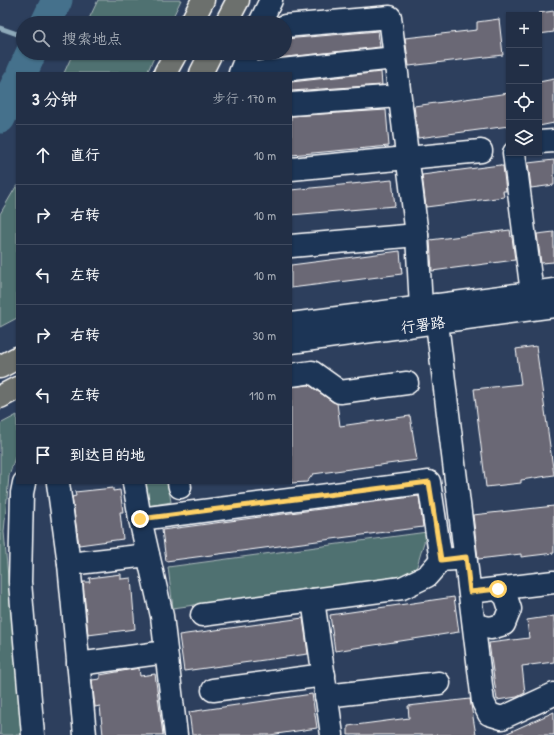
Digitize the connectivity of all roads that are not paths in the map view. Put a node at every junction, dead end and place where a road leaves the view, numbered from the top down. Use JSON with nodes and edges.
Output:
{"nodes":[{"id":1,"x":203,"y":0,"type":"edge"},
{"id":2,"x":238,"y":0,"type":"edge"},
{"id":3,"x":271,"y":0,"type":"edge"},
{"id":4,"x":389,"y":8,"type":"edge"},
{"id":5,"x":195,"y":16,"type":"edge"},
{"id":6,"x":230,"y":16,"type":"edge"},
{"id":7,"x":263,"y":16,"type":"edge"},
{"id":8,"x":292,"y":25,"type":"edge"},
{"id":9,"x":395,"y":58,"type":"junction"},
{"id":10,"x":172,"y":60,"type":"edge"},
{"id":11,"x":208,"y":60,"type":"edge"},
{"id":12,"x":245,"y":60,"type":"edge"},
{"id":13,"x":166,"y":72,"type":"edge"},
{"id":14,"x":202,"y":72,"type":"edge"},
{"id":15,"x":240,"y":72,"type":"edge"},
{"id":16,"x":262,"y":72,"type":"edge"},
{"id":17,"x":386,"y":96,"type":"dead end"},
{"id":18,"x":292,"y":104,"type":"edge"},
{"id":19,"x":554,"y":141,"type":"edge"},
{"id":20,"x":542,"y":142,"type":"edge"},
{"id":21,"x":481,"y":151,"type":"dead end"},
{"id":22,"x":514,"y":156,"type":"edge"},
{"id":23,"x":407,"y":158,"type":"junction"},
{"id":24,"x":292,"y":169,"type":"edge"},
{"id":25,"x":417,"y":235,"type":"junction"},
{"id":26,"x":292,"y":246,"type":"edge"},
{"id":27,"x":554,"y":290,"type":"edge"},
{"id":28,"x":532,"y":293,"type":"junction"},
{"id":29,"x":554,"y":306,"type":"edge"},
{"id":30,"x":431,"y":312,"type":"junction"},
{"id":31,"x":295,"y":336,"type":"edge"},
{"id":32,"x":16,"y":359,"type":"edge"},
{"id":33,"x":0,"y":367,"type":"edge"},
{"id":34,"x":301,"y":373,"type":"edge"},
{"id":35,"x":407,"y":383,"type":"dead end"},
{"id":36,"x":16,"y":389,"type":"edge"},
{"id":37,"x":0,"y":397,"type":"edge"},
{"id":38,"x":24,"y":484,"type":"edge"},
{"id":39,"x":58,"y":484,"type":"edge"},
{"id":40,"x":134,"y":484,"type":"edge"},
{"id":41,"x":140,"y":519,"type":"junction"},
{"id":42,"x":148,"y":555,"type":"junction"},
{"id":43,"x":466,"y":557,"type":"junction"},
{"id":44,"x":441,"y":560,"type":"junction"},
{"id":45,"x":69,"y":564,"type":"junction"},
{"id":46,"x":554,"y":582,"type":"edge"},
{"id":47,"x":498,"y":589,"type":"junction"},
{"id":48,"x":470,"y":592,"type":"junction"},
{"id":49,"x":314,"y":600,"type":"junction"},
{"id":50,"x":202,"y":615,"type":"dead end"},
{"id":51,"x":474,"y":625,"type":"junction"},
{"id":52,"x":166,"y":652,"type":"junction"},
{"id":53,"x":78,"y":664,"type":"junction"},
{"id":54,"x":324,"y":675,"type":"junction"},
{"id":55,"x":439,"y":683,"type":"dead end"},
{"id":56,"x":213,"y":690,"type":"dead end"},
{"id":57,"x":554,"y":694,"type":"edge"},
{"id":58,"x":326,"y":696,"type":"junction"},
{"id":59,"x":33,"y":735,"type":"edge"},
{"id":60,"x":85,"y":735,"type":"edge"},
{"id":61,"x":176,"y":735,"type":"edge"},
{"id":62,"x":332,"y":735,"type":"edge"}],
"edges":[{"from":1,"to":5,"type":"main road"},
{"from":2,"to":6,"type":"main road"},
{"from":3,"to":7,"type":"street"},
{"from":4,"to":8,"type":"street"},
{"from":4,"to":9,"type":"street"},
{"from":9,"to":16,"type":"street"},
{"from":9,"to":23,"type":"street"},
{"from":10,"to":13,"type":"main road"},
{"from":11,"to":14,"type":"main road"},
{"from":12,"to":15,"type":"street"},
{"from":17,"to":18,"type":"street"},
{"from":19,"to":20,"type":"street"},
{"from":21,"to":23,"type":"street"},
{"from":22,"to":28,"type":"street"},
{"from":23,"to":24,"type":"street"},
{"from":23,"to":25,"type":"street"},
{"from":25,"to":26,"type":"street"},
{"from":25,"to":30,"type":"street"},
{"from":27,"to":28,"type":"street","name":"行署路"},
{"from":28,"to":30,"type":"street","name":"行署路"},
{"from":29,"to":30,"type":"street","name":"行署路"},
{"from":30,"to":31,"type":"street","name":"行署路"},
{"from":30,"to":43,"type":"street"},
{"from":31,"to":34,"type":"street"},
{"from":32,"to":33,"type":"main road"},
{"from":34,"to":35,"type":"street"},
{"from":36,"to":37,"type":"main road"},
{"from":38,"to":59,"type":"street"},
{"from":39,"to":45,"type":"street"},
{"from":40,"to":41,"type":"street"},
{"from":41,"to":42,"type":"street"},
{"from":41,"to":44,"type":"street"},
{"from":42,"to":45,"type":"street"},
{"from":42,"to":52,"type":"street"},
{"from":43,"to":44,"type":"street"},
{"from":43,"to":48,"type":"street"},
{"from":44,"to":49,"type":"street"},
{"from":45,"to":53,"type":"street"},
{"from":46,"to":47,"type":"street"},
{"from":47,"to":48,"type":"street"},
{"from":47,"to":51,"type":"street"},
{"from":48,"to":51,"type":"street"},
{"from":49,"to":50,"type":"street"},
{"from":49,"to":54,"type":"street"},
{"from":51,"to":57,"type":"street"},
{"from":52,"to":53,"type":"street"},
{"from":52,"to":61,"type":"street"},
{"from":53,"to":60,"type":"street"},
{"from":54,"to":56,"type":"street"},
{"from":54,"to":58,"type":"street"},
{"from":55,"to":58,"type":"street"},
{"from":58,"to":62,"type":"street"}]}
